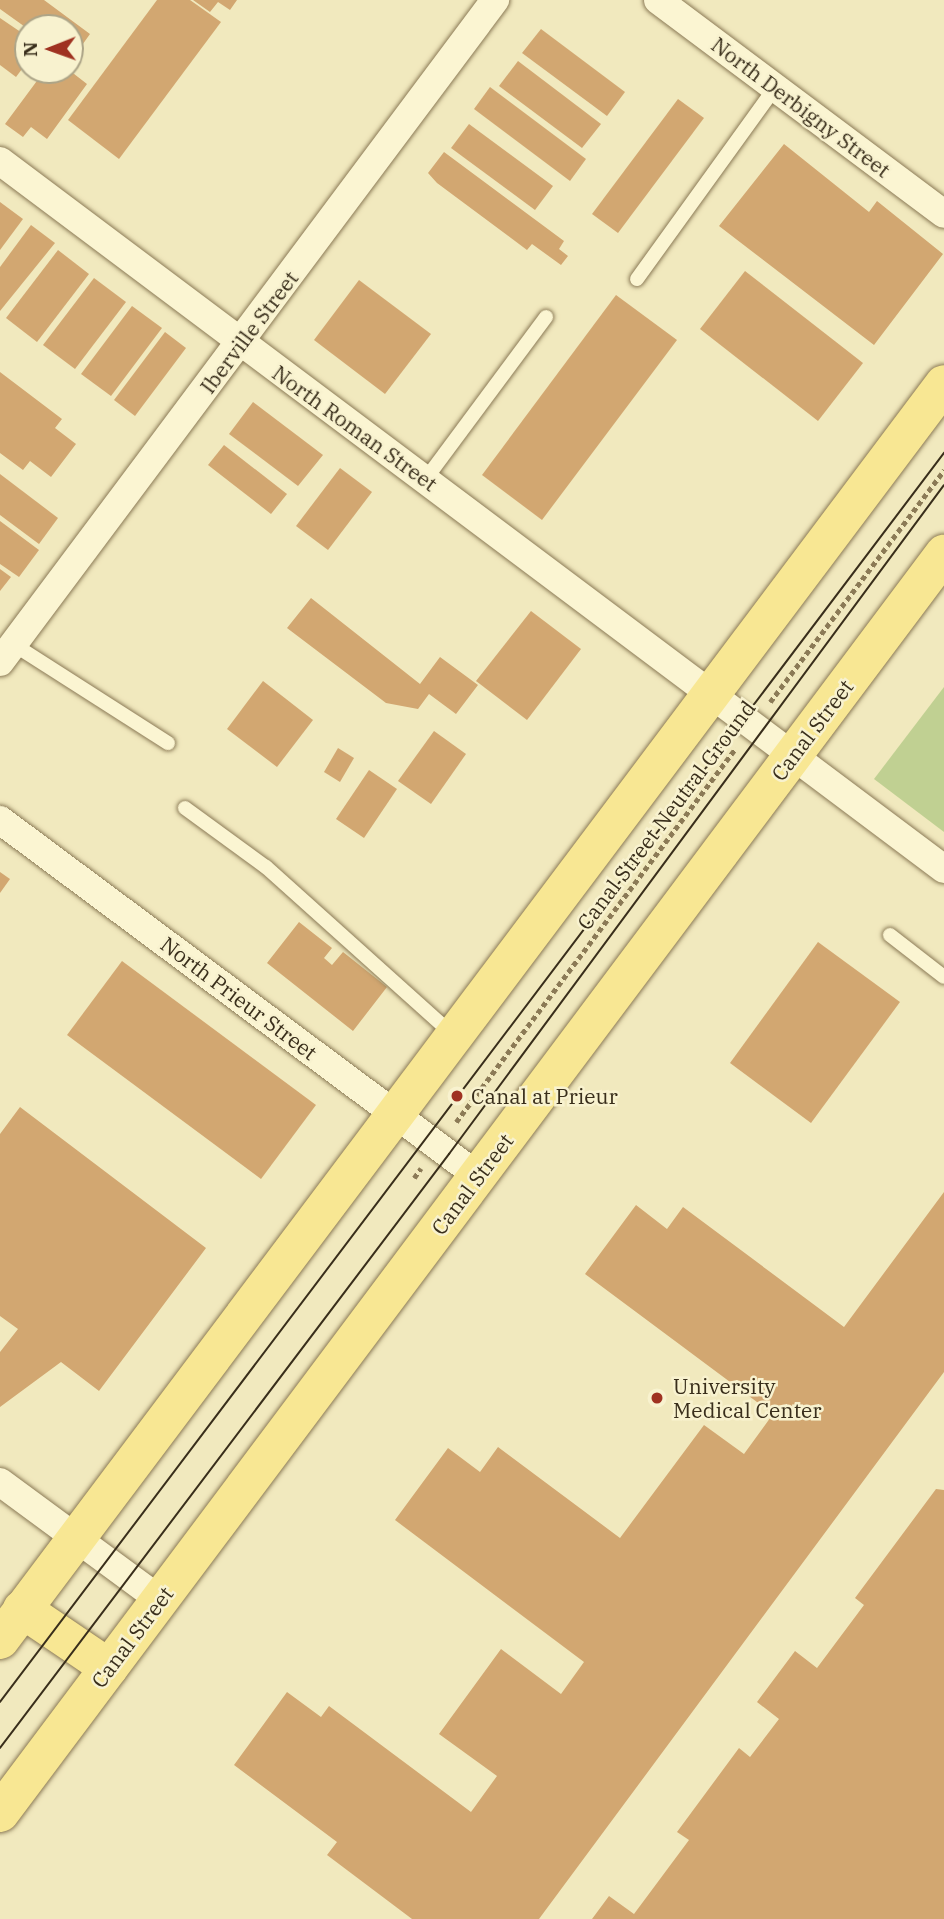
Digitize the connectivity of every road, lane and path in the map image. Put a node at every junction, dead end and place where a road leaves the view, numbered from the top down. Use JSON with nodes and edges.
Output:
{"nodes":[{"id":1,"x":495,"y":0,"type":"edge"},
{"id":2,"x":658,"y":0,"type":"edge"},
{"id":3,"x":775,"y":88,"type":"junction"},
{"id":4,"x":0,"y":162,"type":"edge"},
{"id":5,"x":944,"y":214,"type":"edge"},
{"id":6,"x":637,"y":279,"type":"dead end"},
{"id":7,"x":546,"y":317,"type":"dead end"},
{"id":8,"x":240,"y":344,"type":"junction"},
{"id":9,"x":944,"y":384,"type":"edge"},
{"id":10,"x":944,"y":470,"type":"edge"},
{"id":11,"x":425,"y":480,"type":"junction"},
{"id":12,"x":944,"y":554,"type":"edge"},
{"id":13,"x":7,"y":653,"type":"edge"},
{"id":14,"x":712,"y":691,"type":"junction"},
{"id":15,"x":754,"y":723,"type":"junction"},
{"id":16,"x":168,"y":743,"type":"dead end"},
{"id":17,"x":794,"y":753,"type":"junction"},
{"id":18,"x":185,"y":808,"type":"dead end"},
{"id":19,"x":0,"y":820,"type":"edge"},
{"id":20,"x":944,"y":869,"type":"edge"},
{"id":21,"x":890,"y":936,"type":"dead end"},
{"id":22,"x":944,"y":978,"type":"edge"},
{"id":23,"x":453,"y":1035,"type":"junction"},
{"id":24,"x":394,"y":1113,"type":"junction"},
{"id":25,"x":438,"y":1146,"type":"junction"},
{"id":26,"x":478,"y":1176,"type":"junction"},
{"id":27,"x":414,"y":1178,"type":"dead end"},
{"id":28,"x":0,"y":1482,"type":"edge"},
{"id":29,"x":74,"y":1537,"type":"junction"},
{"id":30,"x":160,"y":1600,"type":"junction"},
{"id":31,"x":22,"y":1609,"type":"junction"},
{"id":32,"x":0,"y":1640,"type":"edge"},
{"id":33,"x":108,"y":1668,"type":"junction"},
{"id":34,"x":0,"y":1813,"type":"edge"}],
"edges":[{"from":1,"to":8,"type":"street","name":"Iberville Street"},
{"from":2,"to":3,"type":"street","name":"North Derbigny Street"},
{"from":3,"to":5,"type":"street","name":"North Derbigny Street"},
{"from":3,"to":6,"type":"lane"},
{"from":4,"to":8,"type":"street","name":"North Roman Street"},
{"from":7,"to":11,"type":"lane"},
{"from":8,"to":11,"type":"street","name":"North Roman Street"},
{"from":8,"to":13,"type":"street","name":"Iberville Street"},
{"from":9,"to":14,"type":"main road"},
{"from":10,"to":15,"type":"path","name":"Canal Street Neutral Ground"},
{"from":11,"to":14,"type":"street","name":"North Roman Street"},
{"from":12,"to":17,"type":"main road","name":"Canal Street"},
{"from":13,"to":16,"type":"lane"},
{"from":14,"to":15,"type":"street","name":"North Roman Street"},
{"from":14,"to":23,"type":"main road"},
{"from":15,"to":17,"type":"street","name":"North Roman Street"},
{"from":15,"to":25,"type":"path","name":"Canal Street Neutral Ground"},
{"from":17,"to":20,"type":"street","name":"North Roman Street"},
{"from":17,"to":26,"type":"main road","name":"Canal Street"},
{"from":18,"to":23,"type":"lane"},
{"from":19,"to":24,"type":"street","name":"North Prieur Street"},
{"from":21,"to":22,"type":"lane"},
{"from":23,"to":24,"type":"main road"},
{"from":24,"to":25,"type":"street","name":"North Prieur Street"},
{"from":24,"to":29,"type":"main road"},
{"from":25,"to":26,"type":"street","name":"North Prieur Street"},
{"from":25,"to":27,"type":"path","name":"Canal Street Neutral Ground"},
{"from":26,"to":30,"type":"main road","name":"Canal Street"},
{"from":28,"to":29,"type":"street"},
{"from":29,"to":30,"type":"street"},
{"from":29,"to":31,"type":"main road"},
{"from":30,"to":33,"type":"main road","name":"Canal Street"},
{"from":31,"to":32,"type":"main road"},
{"from":31,"to":33,"type":"main road"},
{"from":33,"to":34,"type":"main road","name":"Canal Street"}]}
